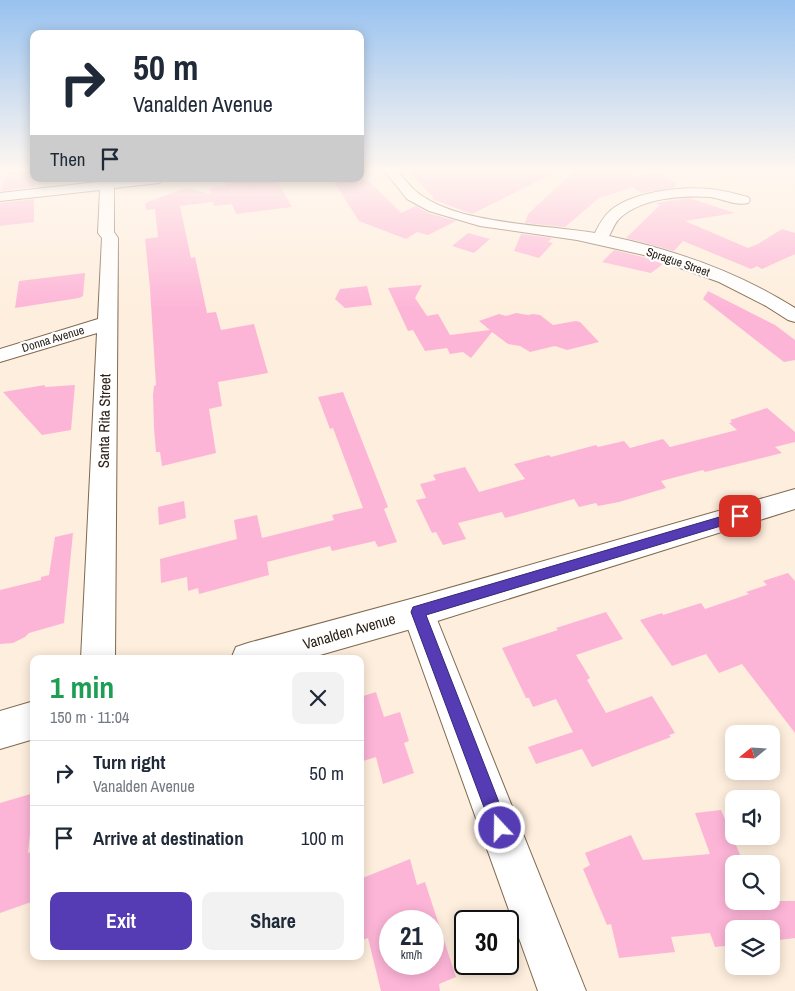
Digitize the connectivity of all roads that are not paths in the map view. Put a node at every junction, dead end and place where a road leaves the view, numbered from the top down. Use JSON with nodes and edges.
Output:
{"nodes":[{"id":1,"x":106,"y":216,"type":"edge"},
{"id":2,"x":458,"y":216,"type":"edge"},
{"id":3,"x":613,"y":216,"type":"edge"},
{"id":4,"x":600,"y":239,"type":"junction"},
{"id":5,"x":795,"y":316,"type":"edge"},
{"id":6,"x":107,"y":323,"type":"junction"},
{"id":7,"x":0,"y":356,"type":"edge"},
{"id":8,"x":795,"y":499,"type":"edge"},
{"id":9,"x":418,"y":612,"type":"junction"},
{"id":10,"x":98,"y":655,"type":"edge"},
{"id":11,"x":262,"y":655,"type":"edge"},
{"id":12,"x":30,"y":721,"type":"edge"},
{"id":13,"x":0,"y":730,"type":"edge"},
{"id":14,"x":562,"y":991,"type":"edge"}],
"edges":[{"from":1,"to":6,"type":"street","name":"Santa Rita Street"},
{"from":2,"to":4,"type":"street","name":"Sprague Street"},
{"from":3,"to":4,"type":"street"},
{"from":4,"to":5,"type":"street","name":"Sprague Street"},
{"from":6,"to":7,"type":"street","name":"Donna Avenue"},
{"from":6,"to":10,"type":"street","name":"Santa Rita Street"},
{"from":8,"to":9,"type":"street","name":"Vanalden Avenue"},
{"from":9,"to":11,"type":"street","name":"Vanalden Avenue"},
{"from":9,"to":14,"type":"street"},
{"from":12,"to":13,"type":"street"}]}
